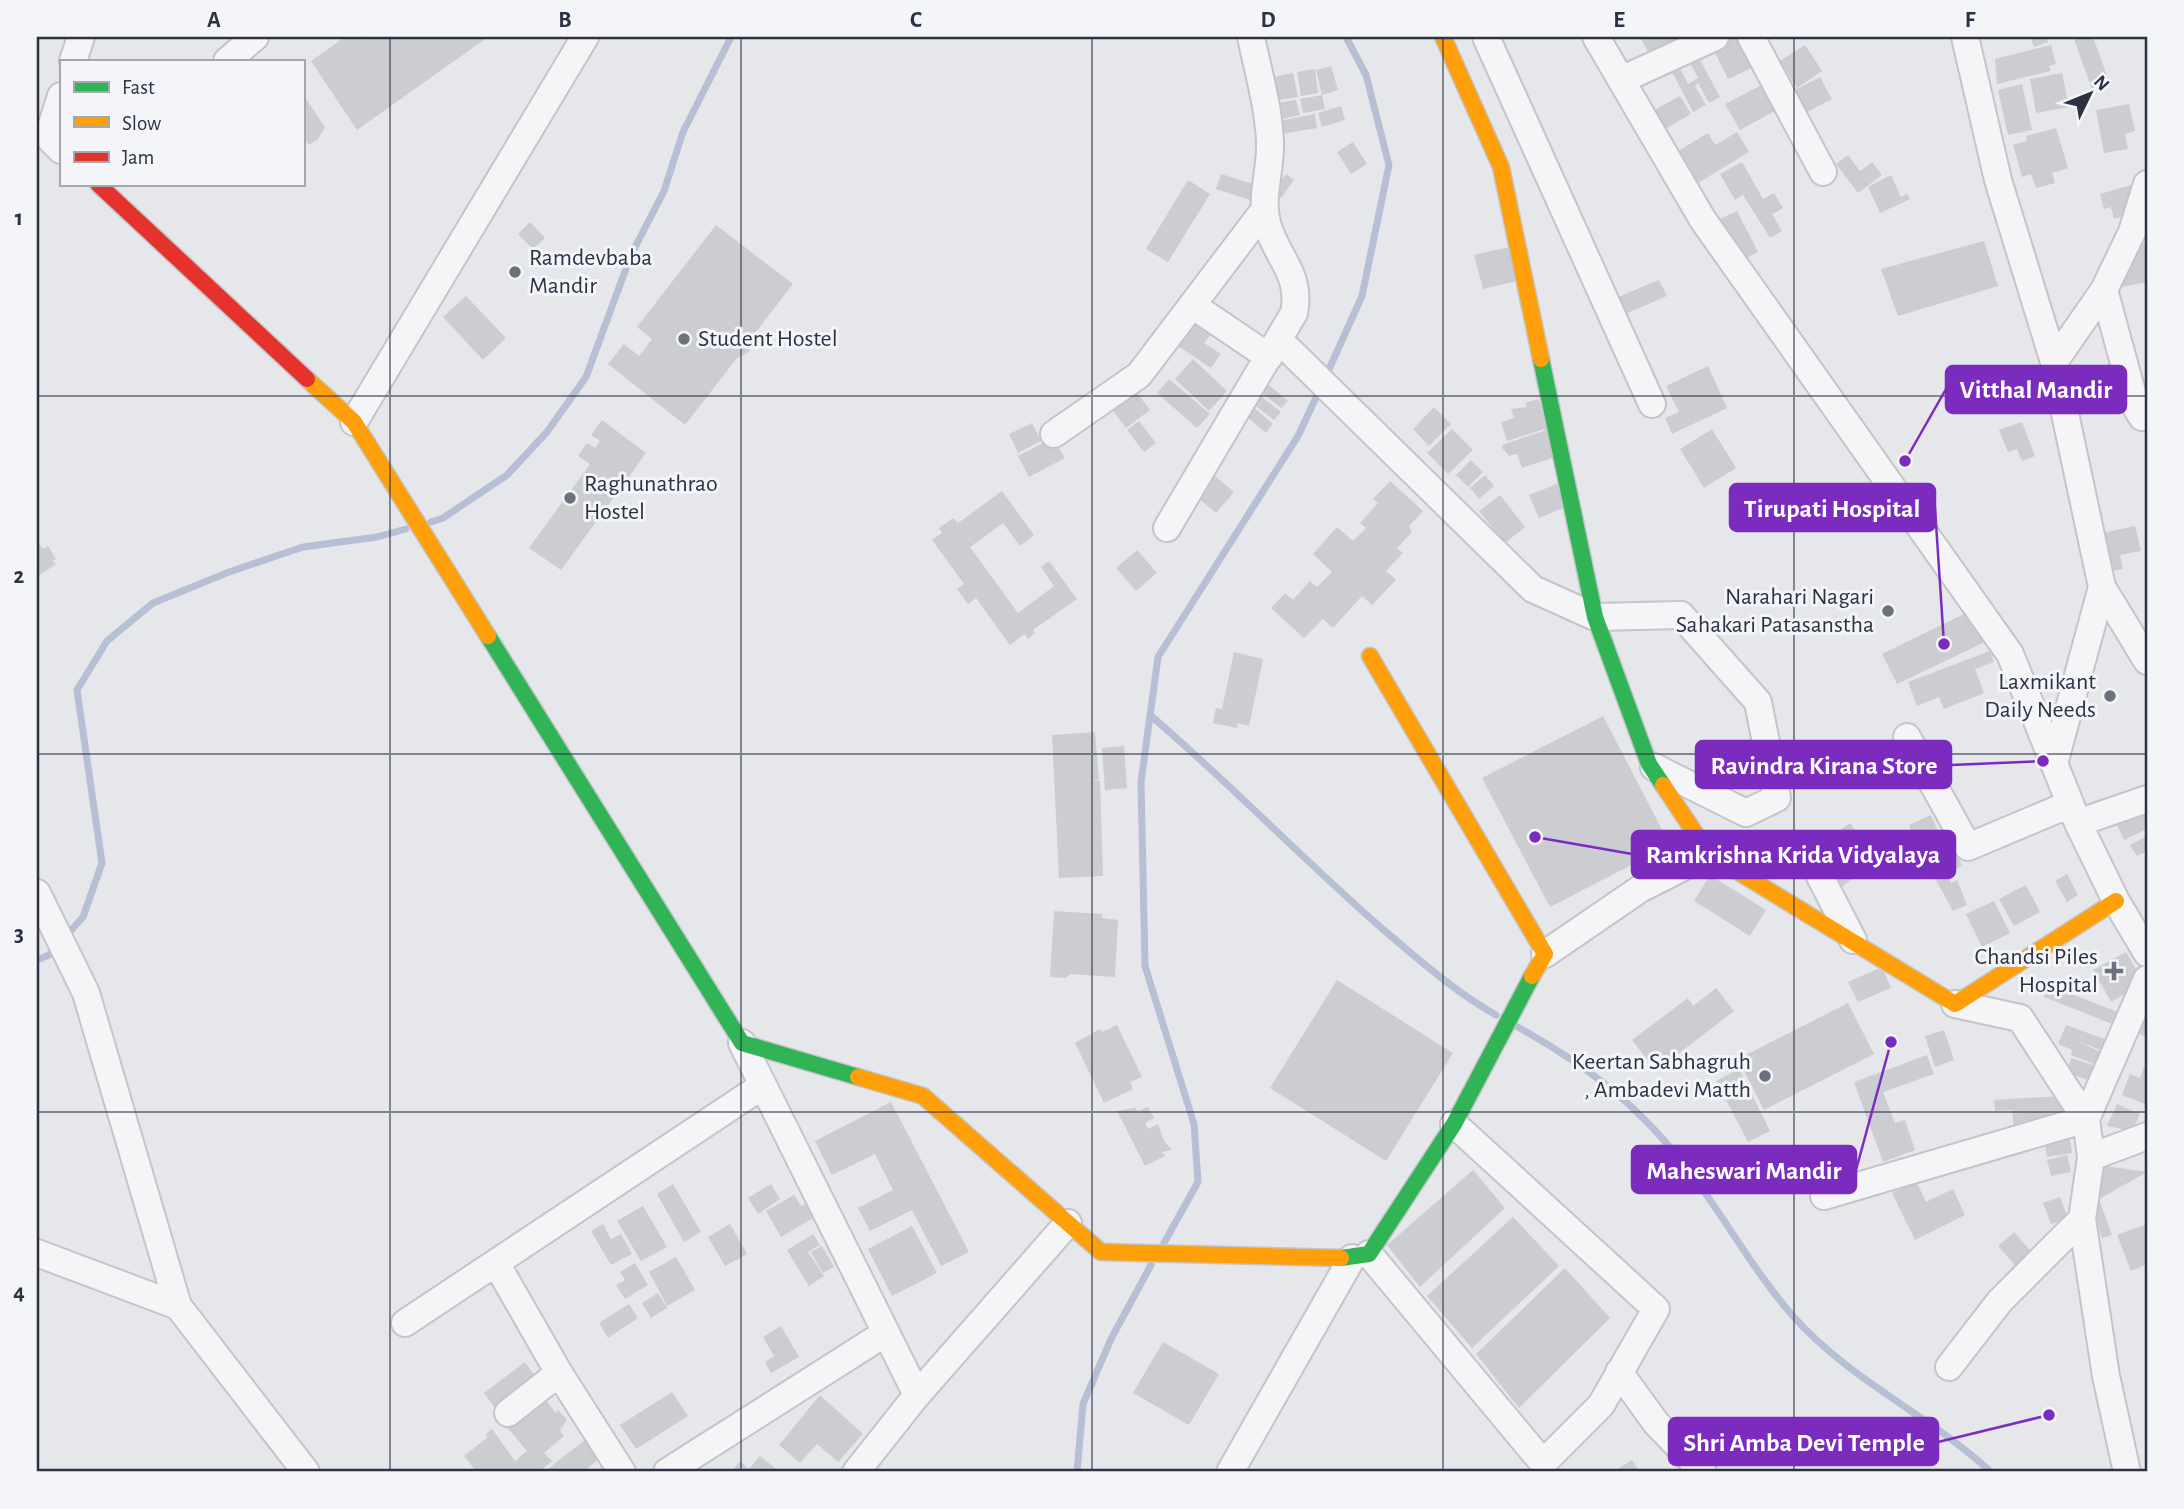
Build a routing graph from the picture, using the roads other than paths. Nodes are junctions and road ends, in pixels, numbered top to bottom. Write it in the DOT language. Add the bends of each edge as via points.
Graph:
graph roads {
  1 [pos="81,37"];
  2 [pos="255,37"];
  3 [pos="585,37"];
  4 [pos="1251,37"];
  5 [pos="1443,37"];
  6 [pos="1486,37"];
  7 [pos="1596,37"];
  8 [pos="1715,37"];
  9 [pos="1751,37"];
  10 [pos="1965,37"];
  11 [pos="73,60"];
  12 [pos="228,60"];
  13 [pos="1621,80"];
  14 [pos="60,99"];
  15 [pos="60,149"];
  16 [pos="1824,172"];
  17 [pos="2147,184"];
  18 [pos="100,186"];
  19 [pos="1265,209"];
  20 [pos="2104,290"];
  21 [pos="1192,305"];
  22 [pos="1281,351"];
  23 [pos="2054,362"];
  24 [pos="1652,404"];
  25 [pos="2147,417"];
  26 [pos="354,422"];
  27 [pos="1055,433"];
  28 [pos="1167,528"];
  29 [pos="2102,587"];
  30 [pos="1595,617"];
  31 [pos="1370,656"];
  32 [pos="2147,661"];
  33 [pos="1907,737"];
  34 [pos="1649,764"];
  35 [pos="2054,764"];
  36 [pos="2147,799"];
  37 [pos="2074,814"];
  38 [pos="1709,854"];
  39 [pos="1811,859"];
  40 [pos="37,895"];
  41 [pos="2116,901"];
  42 [pos="1853,940"];
  43 [pos="2147,953"];
  44 [pos="1545,954"];
  45 [pos="2147,979"];
  46 [pos="1955,1004"];
  47 [pos="742,1042"];
  48 [pos="762,1086"];
  49 [pos="2086,1119"];
  50 [pos="1454,1124"];
  51 [pos="2147,1136"];
  52 [pos="2091,1157"];
  53 [pos="1824,1196"];
  54 [pos="2082,1219"];
  55 [pos="1068,1223"];
  56 [pos="37,1253"];
  57 [pos="1360,1256"];
  58 [pos="496,1263"];
  59 [pos="178,1306"];
  60 [pos="405,1323"];
  61 [pos="884,1334"];
  62 [pos="1949,1367"];
  63 [pos="1619,1372"];
  64 [pos="559,1373"];
  65 [pos="917,1395"];
  66 [pos="508,1413"];
  67 [pos="306,1472"];
  68 [pos="622,1472"];
  69 [pos="667,1472"];
  70 [pos="856,1472"];
  71 [pos="1230,1472"];
  72 [pos="1703,1472"];
  73 [pos="2127,1472"];
  1 -- 11 [label="street"];
  2 -- 12 [label="street"];
  3 -- 26 [label="street"];
  4 -- 19 [label="street" via="1270,141"];
  5 -- 30 [label="street" via="1500,167"];
  6 -- 24 [label="street"];
  7 -- 13 [label="street"];
  8 -- 13 [label="street"];
  9 -- 16 [label="street"];
  10 -- 23 [label="street" via="1998,180"];
  13 -- 35 [label="street" via="1703,220 2010,654"];
  14 -- 15 [label="street" via="48,137"];
  17 -- 20 [label="street" via="2132,232"];
  18 -- 26 [label="street"];
  19 -- 21 [label="street"];
  19 -- 22 [label="street" via="1267,225 1298,295"];
  20 -- 23 [label="street"];
  20 -- 25 [label="street" via="2136,407"];
  21 -- 22 [label="street"];
  21 -- 27 [label="street" via="1139,375"];
  22 -- 28 [label="street"];
  22 -- 30 [label="street" via="1337,395 1533,589"];
  23 -- 29 [label="street"];
  26 -- 47 [label="street"];
  29 -- 32 [label="street"];
  29 -- 35 [label="street"];
  30 -- 34 [label="street"];
  30 -- 34 [label="street" via="1681,615 1758,702 1777,798 1746,813"];
  31 -- 44 [label="street"];
  33 -- 37 [label="street" via="1968,848"];
  34 -- 38 [label="street"];
  35 -- 37 [label="street"];
  36 -- 37 [label="street"];
  37 -- 41 [label="street"];
  38 -- 42 [label="street"];
  38 -- 44 [label="street" via="1640,889"];
  39 -- 42 [label="street"];
  40 -- 59 [label="street" via="86,993"];
  41 -- 43 [label="street"];
  41 -- 46 [label="street"];
  42 -- 46 [label="street"];
  44 -- 50 [label="street"];
  45 -- 49 [label="street"];
  46 -- 49 [label="street" via="2020,1018"];
  47 -- 48 [label="street"];
  47 -- 55 [label="street" via="923,1096"];
  48 -- 58 [label="street"];
  48 -- 61 [label="street"];
  49 -- 52 [label="street"];
  49 -- 53 [label="street"];
  50 -- 57 [label="street"];
  50 -- 63 [label="street" via="1656,1309"];
  51 -- 52 [label="street"];
  52 -- 54 [label="street"];
  54 -- 62 [label="street" via="2000,1301"];
  54 -- 73 [label="street" via="2106,1376"];
  55 -- 57 [label="street" via="1101,1252"];
  55 -- 65 [label="street"];
  56 -- 59 [label="street"];
  57 -- 63 [label="street" via="1544,1463 1601,1405"];
  57 -- 71 [label="street"];
  58 -- 60 [label="street"];
  58 -- 64 [label="street"];
  59 -- 67 [label="street"];
  61 -- 65 [label="street"];
  61 -- 69 [label="street"];
  63 -- 72 [label="street" via="1656,1423"];
  64 -- 66 [label="street"];
  64 -- 68 [label="street"];
  65 -- 70 [label="street"];
}
